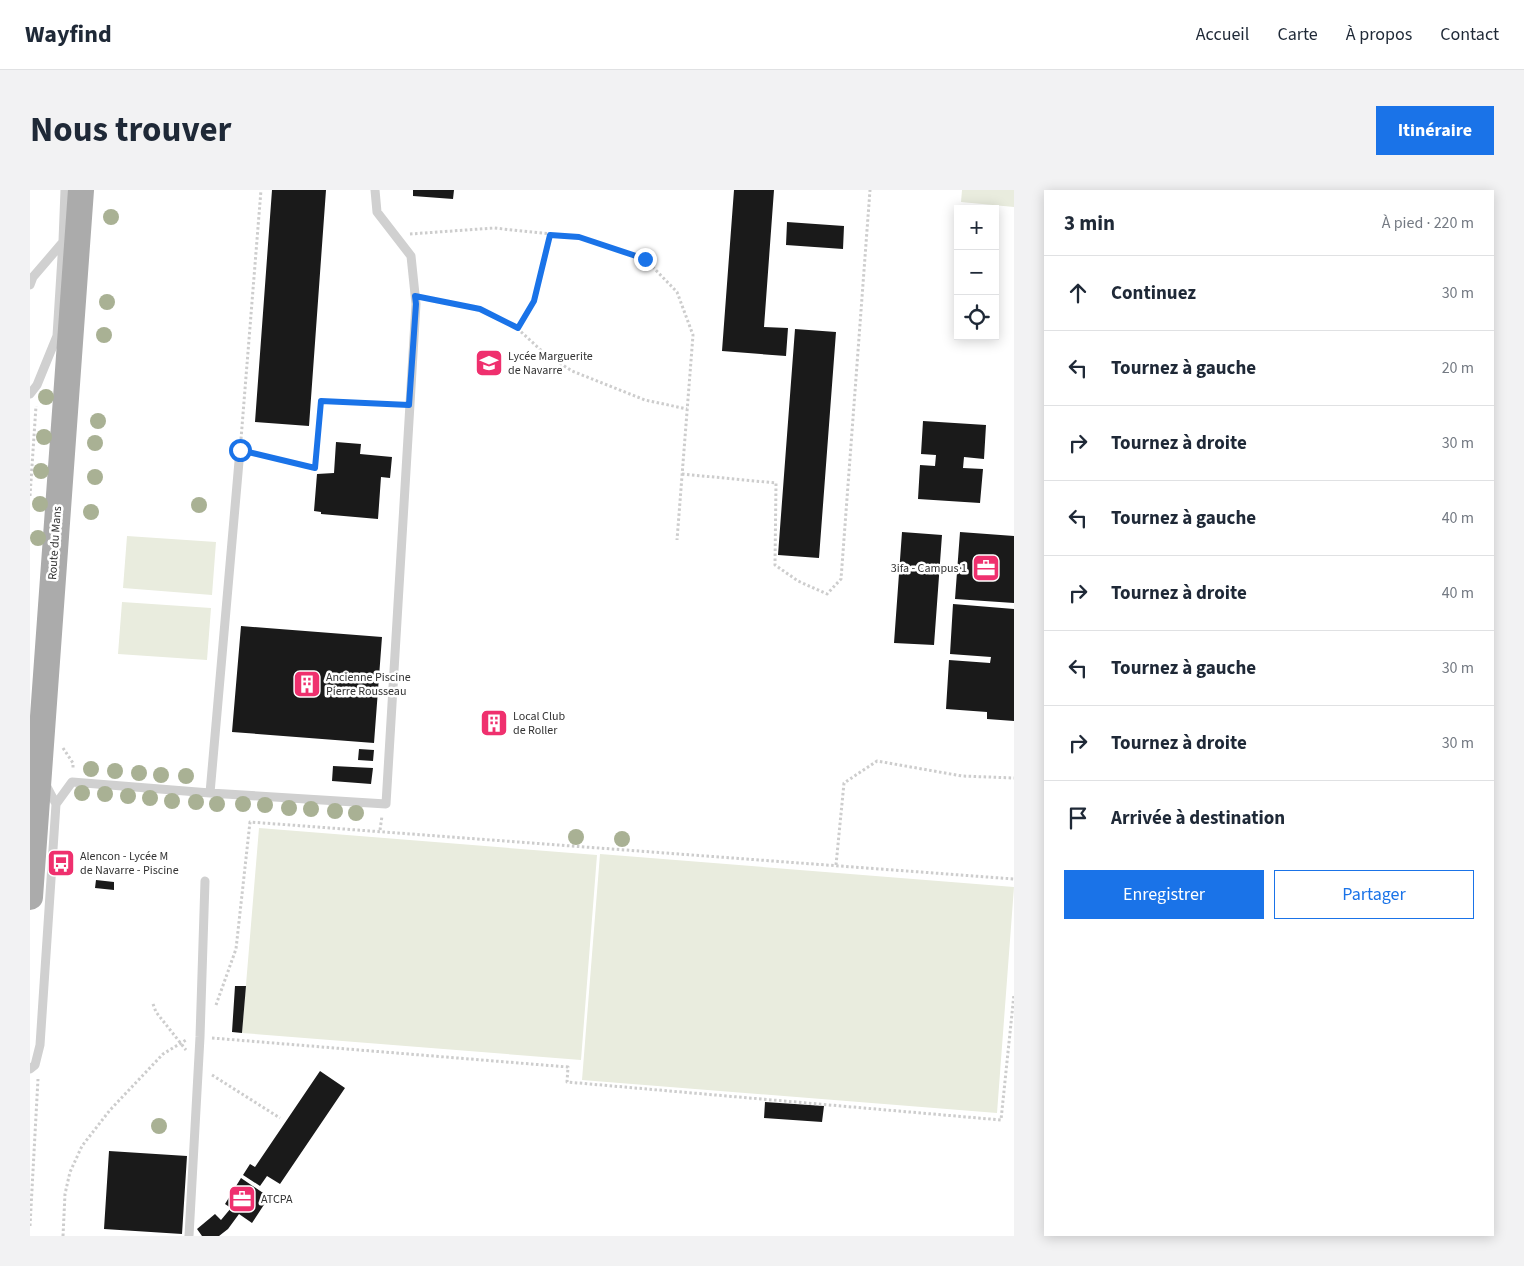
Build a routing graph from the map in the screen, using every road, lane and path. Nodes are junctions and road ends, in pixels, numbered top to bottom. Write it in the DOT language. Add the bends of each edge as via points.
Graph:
graph roads {
  1 [pos="65,190"];
  2 [pos="81,190"];
  3 [pos="261,190"];
  4 [pos="375,190"];
  5 [pos="870,190"];
  6 [pos="394,234"];
  7 [pos="550,235"];
  8 [pos="63,241"];
  9 [pos="30,285"];
  10 [pos="415,296"];
  11 [pos="518,328"];
  12 [pos="37,385"];
  13 [pos="30,394"];
  14 [pos="409,405"];
  15 [pos="687,410"];
  16 [pos="240,450"];
  17 [pos="682,474"];
  18 [pos="30,496"];
  19 [pos="677,540"];
  20 [pos="40,772"];
  21 [pos="1014,778"];
  22 [pos="210,793"];
  23 [pos="56,804"];
  24 [pos="836,865"];
  25 [pos="1014,879"];
  26 [pos="205,881"];
  27 [pos="30,896"];
  28 [pos="1014,994"];
  29 [pos="153,1004"];
  30 [pos="216,1006"];
  31 [pos="200,1037"];
  32 [pos="40,1045"];
  33 [pos="199,1067"];
  34 [pos="30,1069"];
  35 [pos="280,1118"];
  36 [pos="30,1226"];
  37 [pos="63,1236"];
  38 [pos="189,1236"];
  1 -- 8 [label="lane"];
  2 -- 20 [label="main road, Route du Mans"];
  3 -- 16 [label="path"];
  4 -- 6 [label="lane" via="377,212"];
  5 -- 17 [label="path" via="841,579 827,594 798,581 775,565 776,483"];
  6 -- 7 [label="path" via="494,228"];
  6 -- 10 [label="lane" via="410,256"];
  7 -- 11 [label="path" via="534,301"];
  7 -- 15 [label="path" via="579,237 645,259 677,292 693,335"];
  8 -- 9 [label="lane"];
  8 -- 12 [label="lane" via="56,336"];
  10 -- 11 [label="path" via="480,309"];
  10 -- 14 [label="lane"];
  11 -- 15 [label="path" via="544,353 572,371 645,400"];
  12 -- 13 [label="lane"];
  12 -- 18 [label="path"];
  14 -- 16 [label="path" via="321,401 315,468"];
  14 -- 22 [label="lane" via="386,804"];
  15 -- 17 [label="path"];
  16 -- 22 [label="lane"];
  17 -- 19 [label="path"];
  20 -- 23 [label="lane"];
  20 -- 27 [label="main road, Route du Mans"];
  21 -- 24 [label="path" via="962,776 877,761 844,783"];
  22 -- 23 [label="lane" via="72,782"];
  23 -- 32 [label="lane"];
  24 -- 25 [label="path"];
  24 -- 30 [label="path" via="250,822 236,949"];
  26 -- 31 [label="lane"];
  28 -- 31 [label="path" via="1001,1120 567,1082 568,1067"];
  29 -- 37 [label="path" via="180,1043 163,1054 110,1110 82,1146 70,1172 65,1194"];
  31 -- 33 [label="lane"];
  32 -- 34 [label="lane" via="35,1064"];
  32 -- 36 [label="path"];
  33 -- 35 [label="path"];
  33 -- 38 [label="lane"];
}
